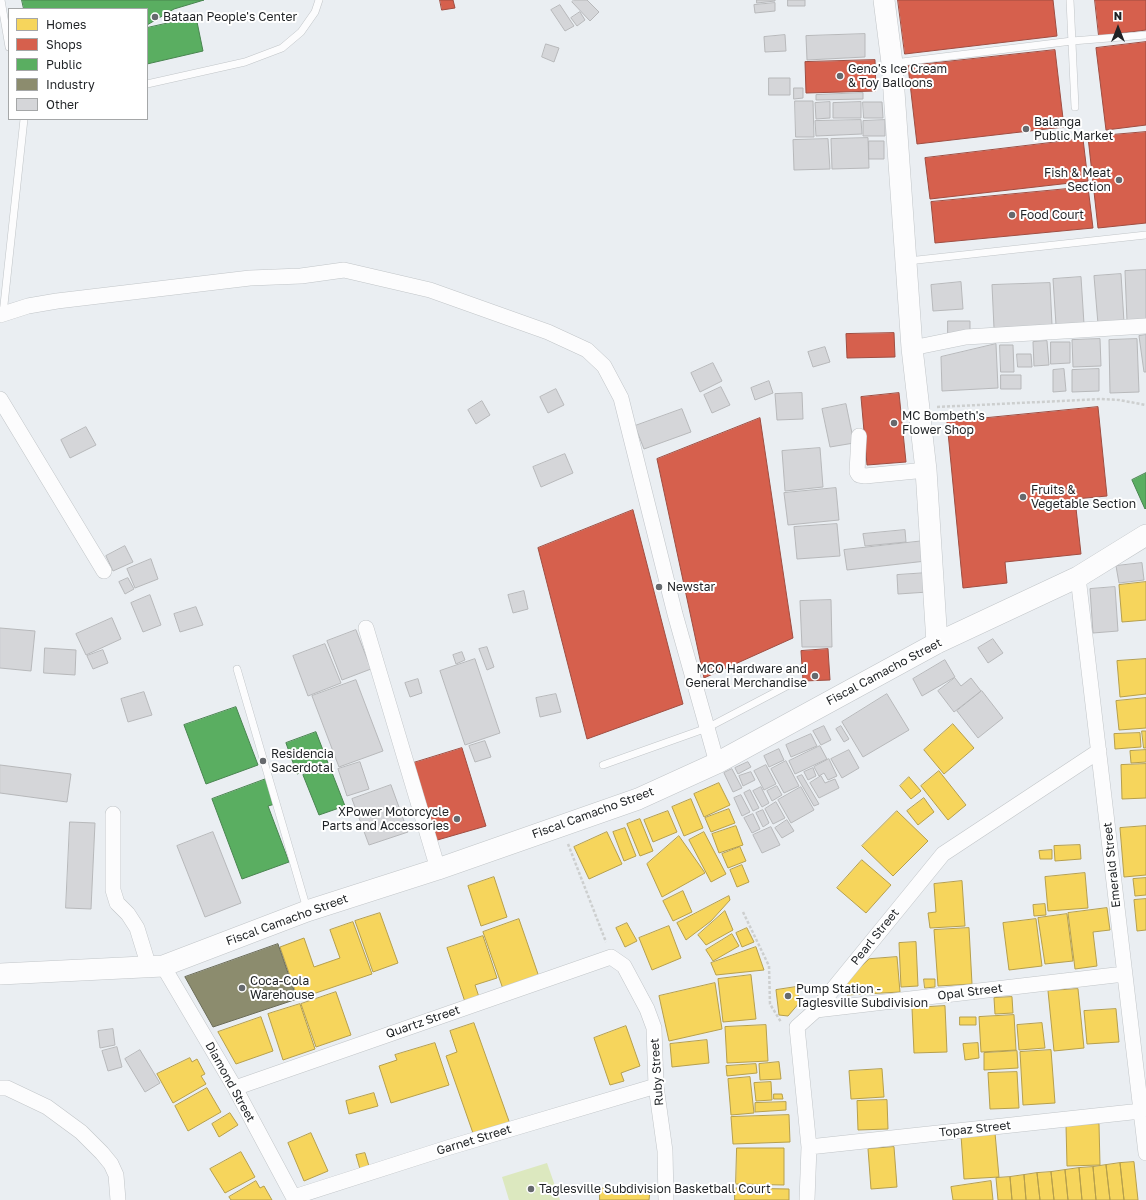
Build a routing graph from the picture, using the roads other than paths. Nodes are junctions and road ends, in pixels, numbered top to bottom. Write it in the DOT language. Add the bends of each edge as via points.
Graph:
graph roads {
  1 [pos="1,0"];
  2 [pos="319,0"];
  3 [pos="884,0"];
  4 [pos="1070,0"];
  5 [pos="1146,35"];
  6 [pos="8,41"];
  7 [pos="1072,41"];
  8 [pos="892,63"];
  9 [pos="148,84"];
  10 [pos="1074,107"];
  11 [pos="24,120"];
  12 [pos="1146,235"];
  13 [pos="906,262"];
  14 [pos="1,317"];
  15 [pos="1146,326"];
  16 [pos="912,348"];
  17 [pos="0,399"];
  18 [pos="859,436"];
  19 [pos="926,470"];
  20 [pos="1146,535"];
  21 [pos="104,571"];
  22 [pos="1078,577"];
  23 [pos="366,628"];
  24 [pos="937,643"];
  25 [pos="237,669"];
  26 [pos="787,686"];
  27 [pos="707,728"];
  28 [pos="1099,751"];
  29 [pos="717,763"];
  30 [pos="604,765"];
  31 [pos="113,814"];
  32 [pos="438,869"];
  33 [pos="307,911"];
  34 [pos="611,956"];
  35 [pos="156,966"];
  36 [pos="0,974"];
  37 [pos="1124,974"];
  38 [pos="816,1010"];
  39 [pos="656,1086"];
  40 [pos="0,1088"];
  41 [pos="234,1088"];
  42 [pos="1141,1111"];
  43 [pos="809,1146"];
  44 [pos="1146,1153"];
  45 [pos="294,1199"];
  46 [pos="118,1200"];
  47 [pos="666,1200"];
  48 [pos="807,1200"];
  1 -- 6 [label="lane"];
  2 -- 9 [label="lane" via="315,12 301,32 282,48 245,62"];
  3 -- 8 [label="street"];
  4 -- 7 [label="lane"];
  5 -- 7 [label="lane"];
  7 -- 8 [label="lane"];
  7 -- 10 [label="lane"];
  8 -- 13 [label="street"];
  11 -- 14 [label="lane"];
  12 -- 13 [label="lane"];
  13 -- 16 [label="street"];
  14 -- 27 [label="street" via="28,306 57,301 250,278 301,276 344,270 430,290 548,332 587,350 604,366 621,398 675,614"];
  15 -- 16 [label="street" via="966,337"];
  16 -- 19 [label="street"];
  17 -- 21 [label="street"];
  18 -- 19 [label="street" via="859,475"];
  19 -- 24 [label="street"];
  20 -- 22 [label="street, Fiscal Camacho Street"];
  22 -- 24 [label="street, Fiscal Camacho Street"];
  22 -- 28 [label="street, Emerald Street"];
  23 -- 32 [label="street"];
  24 -- 29 [label="street, Fiscal Camacho Street"];
  25 -- 33 [label="lane"];
  26 -- 27 [label="lane"];
  27 -- 29 [label="street"];
  27 -- 30 [label="lane"];
  28 -- 37 [label="street, Emerald Street"];
  28 -- 38 [label="street, Pearl Street" via="943,854"];
  29 -- 32 [label="street, Fiscal Camacho Street" via="638,799"];
  31 -- 35 [label="street, Diamond Street" via="113,890 117,903 137,928"];
  32 -- 33 [label="street, Fiscal Camacho Street"];
  33 -- 35 [label="street, Fiscal Camacho Street"];
  34 -- 39 [label="street, Ruby Street" via="624,966 654,1028"];
  34 -- 41 [label="street, Quartz Street"];
  35 -- 36 [label="street, Fiscal Camacho Street"];
  35 -- 41 [label="street, Diamond Street"];
  37 -- 38 [label="street, Opal Street"];
  37 -- 42 [label="street, Emerald Street"];
  38 -- 43 [label="street, Pearl Street" via="796,1027"];
  39 -- 45 [label="street, Garnet Street" via="440,1150"];
  39 -- 47 [label="street, Ruby Street" via="665,1151"];
  40 -- 46 [label="street" via="6,1088 47,1107 81,1132 111,1164 116,1175"];
  41 -- 45 [label="street, Diamond Street"];
  42 -- 43 [label="street, Topaz Street"];
  42 -- 44 [label="street, Emerald Street"];
  43 -- 48 [label="street"];
}
